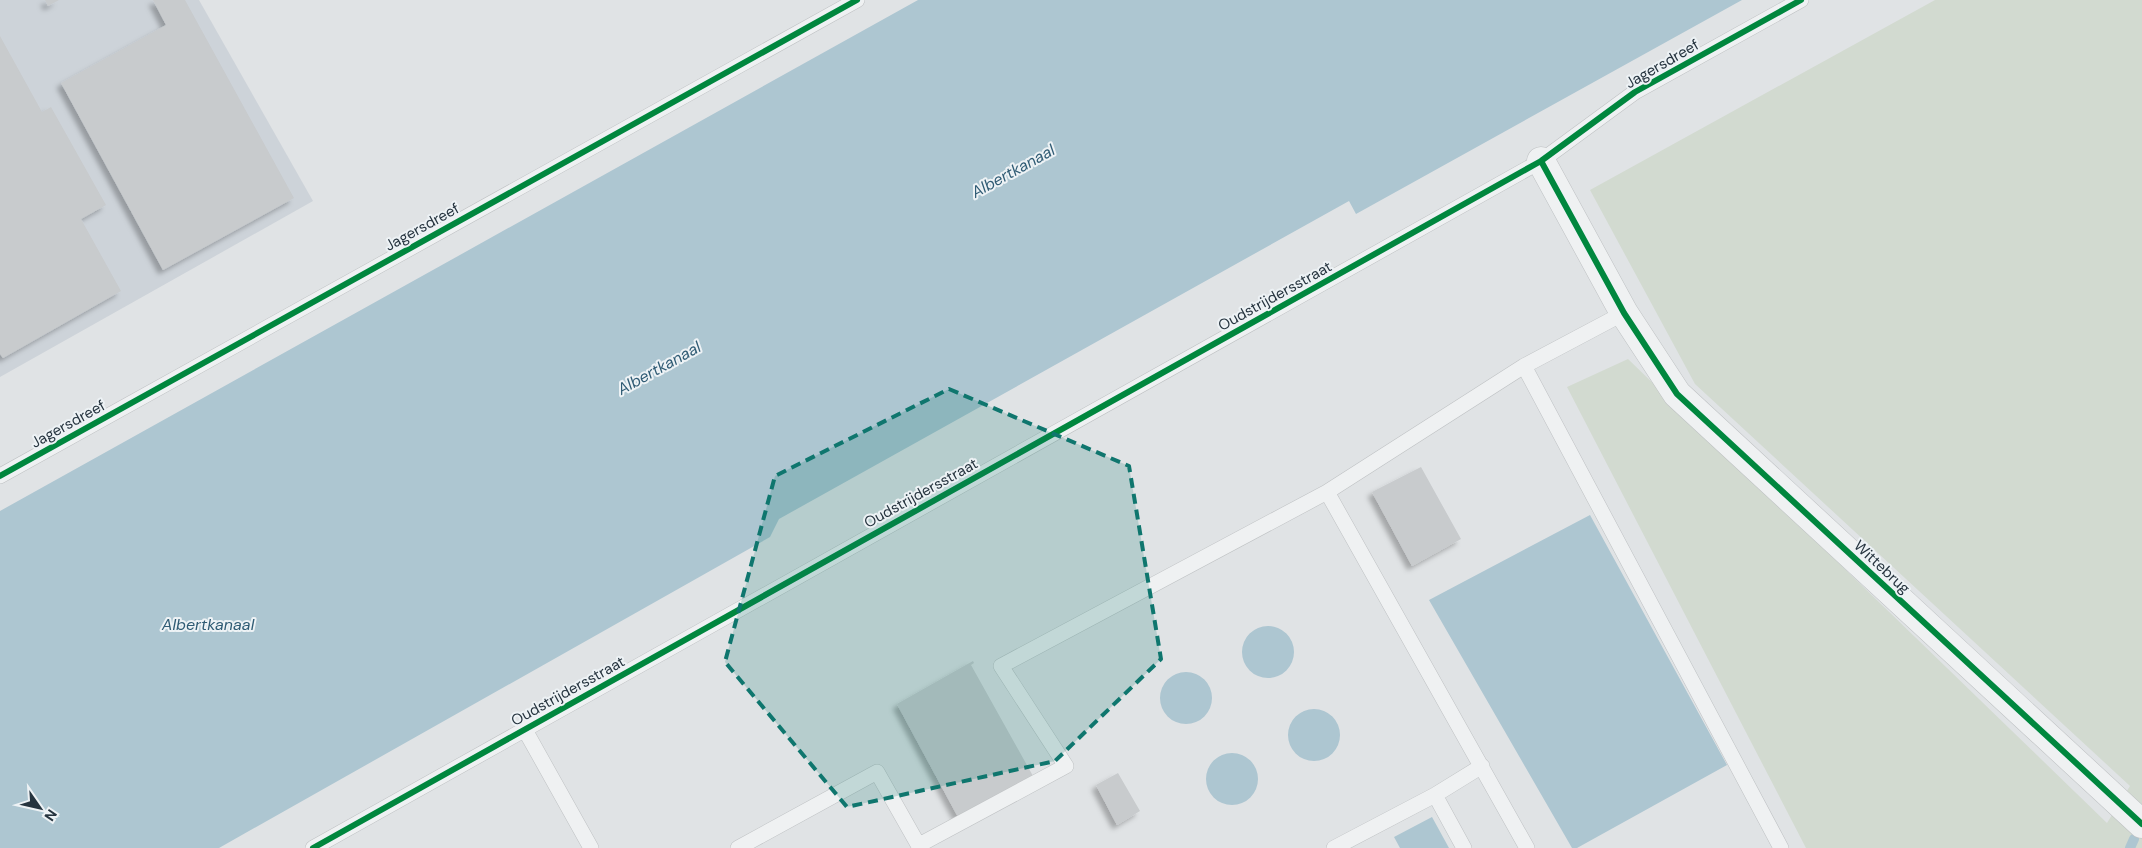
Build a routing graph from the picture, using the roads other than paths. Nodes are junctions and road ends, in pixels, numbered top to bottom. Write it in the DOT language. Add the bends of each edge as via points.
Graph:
graph roads {
  1 [pos="857,0"];
  2 [pos="1801,0"];
  3 [pos="1541,161"];
  4 [pos="1624,313"];
  5 [pos="1524,366"];
  6 [pos="0,476"];
  7 [pos="1327,492"];
  8 [pos="525,730"];
  9 [pos="1482,766"];
  10 [pos="1435,795"];
  11 [pos="2142,824"];
  12 [pos="919,846"];
  13 [pos="313,848"];
  14 [pos="591,848"];
  15 [pos="738,848"];
  16 [pos="1334,848"];
  17 [pos="1464,848"];
  18 [pos="1527,848"];
  19 [pos="1782,848"];
  1 -- 6 [label="lane, Jagersdreef"];
  2 -- 3 [label="lane, Jagersdreef" via="1635,92"];
  3 -- 4 [label="street, Wittebrug"];
  3 -- 8 [label="lane, Oudstrijdersstraat"];
  4 -- 5 [label="lane"];
  4 -- 11 [label="street, Wittebrug" via="1677,394"];
  5 -- 7 [label="lane"];
  5 -- 19 [label="lane"];
  7 -- 9 [label="lane"];
  7 -- 12 [label="lane" via="1002,666 1066,766"];
  8 -- 13 [label="lane, Oudstrijdersstraat"];
  8 -- 14 [label="lane"];
  9 -- 10 [label="lane"];
  9 -- 18 [label="lane"];
  10 -- 16 [label="lane"];
  10 -- 17 [label="lane"];
  12 -- 15 [label="lane" via="877,772"];
}
